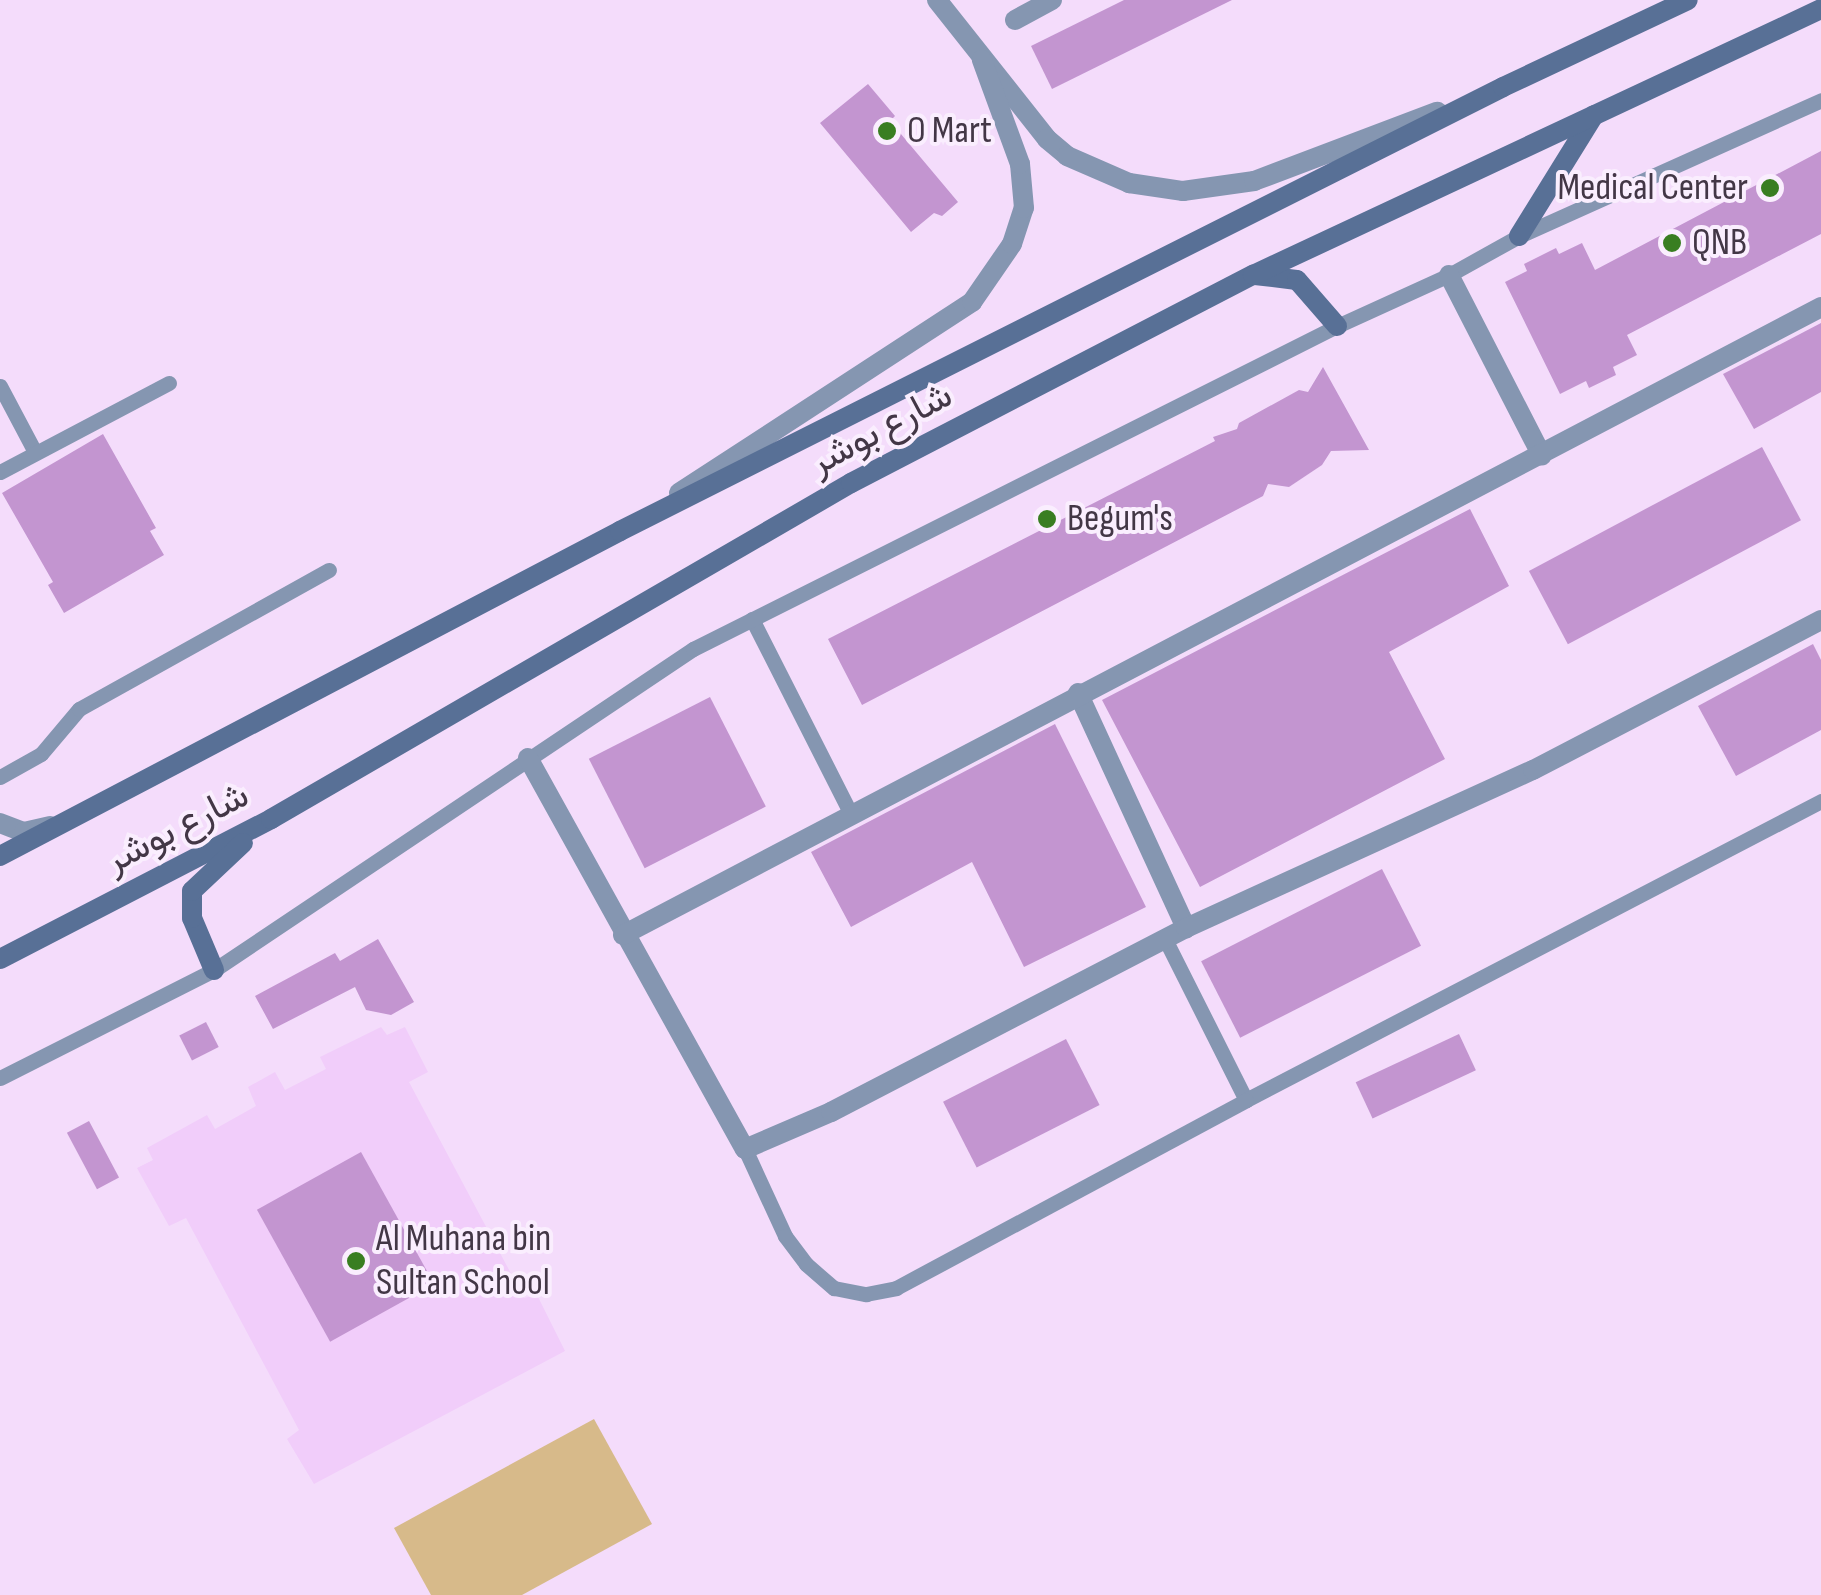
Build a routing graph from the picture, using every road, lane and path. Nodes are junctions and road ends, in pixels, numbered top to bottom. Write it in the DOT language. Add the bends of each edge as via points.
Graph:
graph roads {
  1 [pos="938,0"];
  2 [pos="1052,0"];
  3 [pos="1688,0"];
  4 [pos="1821,9"];
  5 [pos="1015,20"];
  6 [pos="982,60"];
  7 [pos="1503,88"];
  8 [pos="1821,100"];
  9 [pos="1598,110"];
  10 [pos="1518,236"];
  11 [pos="1254,275"];
  12 [pos="1449,275"];
  13 [pos="1821,307"];
  14 [pos="1337,326"];
  15 [pos="169,384"];
  16 [pos="0,386"];
  17 [pos="34,452"];
  18 [pos="1542,456"];
  19 [pos="0,472"];
  20 [pos="620,532"];
  21 [pos="329,570"];
  22 [pos="752,620"];
  23 [pos="1821,620"];
  24 [pos="1078,693"];
  25 [pos="528,758"];
  26 [pos="0,777"];
  27 [pos="1821,801"];
  28 [pos="852,814"];
  29 [pos="271,819"];
  30 [pos="0,823"];
  31 [pos="62,824"];
  32 [pos="0,856"];
  33 [pos="1186,928"];
  34 [pos="624,935"];
  35 [pos="1166,941"];
  36 [pos="0,959"];
  37 [pos="214,970"];
  38 [pos="0,1078"];
  39 [pos="1246,1100"];
  40 [pos="745,1150"];
  1 -- 6 [label="street"];
  2 -- 5 [label="street"];
  3 -- 7 [label="main road, شارع بوشر"];
  4 -- 9 [label="main road, شارع بوشر"];
  6 -- 7 [label="street" via="1068,156 1129,183 1183,191 1254,181"];
  6 -- 20 [label="street" via="1020,164 1024,208 1012,244 972,302"];
  7 -- 20 [label="main road, شارع بوشر"];
  8 -- 10 [label="lane"];
  9 -- 10 [label="main road"];
  9 -- 11 [label="main road, شارع بوشر"];
  10 -- 12 [label="lane"];
  11 -- 14 [label="main road" via="1297,280"];
  11 -- 29 [label="main road, شارع بوشر" via="851,483"];
  12 -- 14 [label="lane"];
  12 -- 18 [label="street"];
  13 -- 18 [label="street"];
  14 -- 22 [label="lane"];
  15 -- 17 [label="lane"];
  16 -- 17 [label="lane"];
  17 -- 19 [label="lane"];
  18 -- 24 [label="street"];
  20 -- 31 [label="main road, شارع بوشر"];
  21 -- 26 [label="lane" via="79,709 41,754"];
  22 -- 25 [label="lane" via="693,649"];
  22 -- 28 [label="lane"];
  23 -- 33 [label="street" via="1533,770"];
  24 -- 28 [label="street"];
  24 -- 33 [label="street"];
  25 -- 34 [label="street"];
  25 -- 37 [label="lane"];
  27 -- 39 [label="lane"];
  28 -- 34 [label="street"];
  29 -- 36 [label="main road, شارع بوشر"];
  29 -- 37 [label="main road" via="192,890 192,918"];
  30 -- 31 [label="street" via="24,832"];
  31 -- 32 [label="main road, شارع بوشر"];
  33 -- 35 [label="street"];
  34 -- 40 [label="street"];
  35 -- 39 [label="lane"];
  35 -- 40 [label="street"];
  37 -- 38 [label="lane"];
  39 -- 40 [label="lane" via="896,1288 866,1294 834,1288 806,1264 785,1236"];
}
